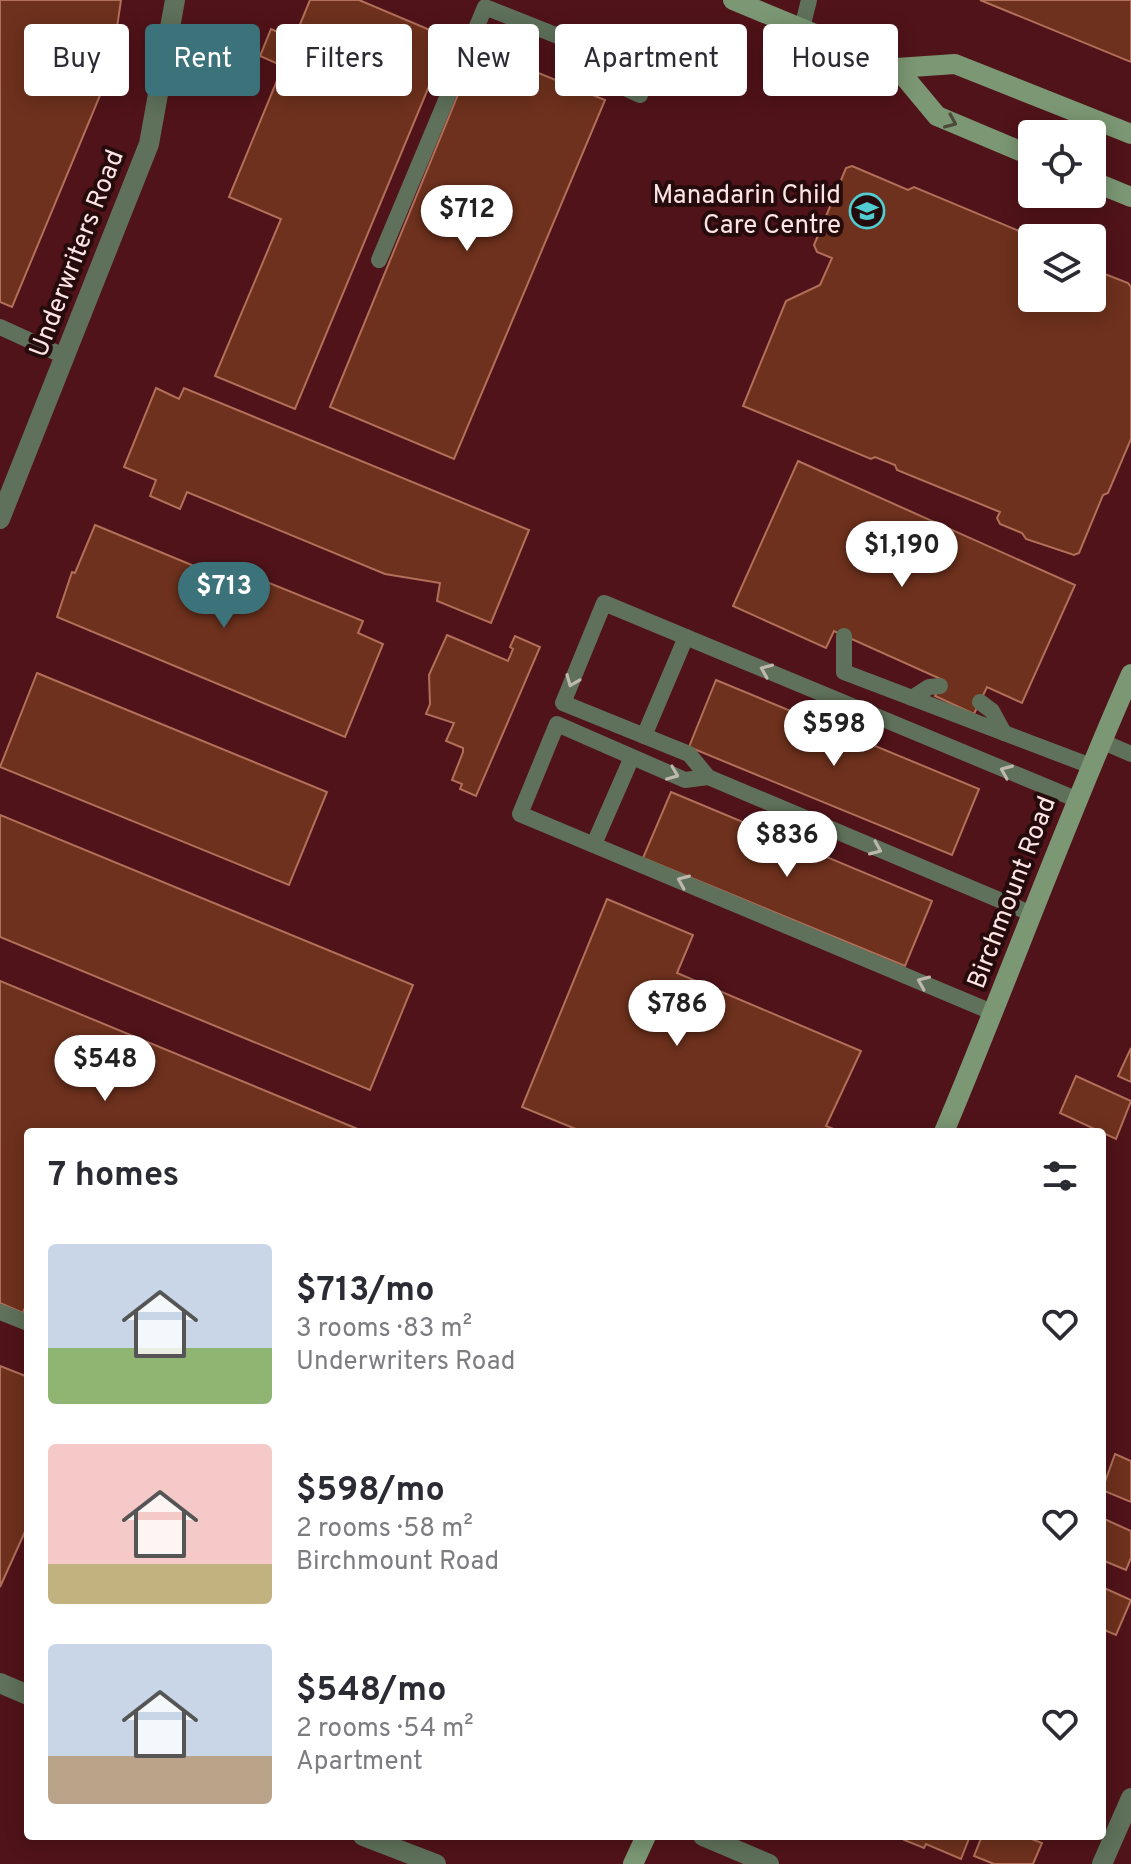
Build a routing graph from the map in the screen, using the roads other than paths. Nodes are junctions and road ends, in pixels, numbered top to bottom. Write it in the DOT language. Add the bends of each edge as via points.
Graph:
graph roads {
  1 [pos="175,0"];
  2 [pos="733,0"];
  3 [pos="809,0"];
  4 [pos="792,24"];
  5 [pos="803,24"];
  6 [pos="555,35"];
  7 [pos="898,68"];
  8 [pos="898,69"];
  9 [pos="1131,134"];
  10 [pos="1018,150"];
  11 [pos="1106,187"];
  12 [pos="1131,197"];
  13 [pos="379,260"];
  14 [pos="0,327"];
  15 [pos="66,357"];
  16 [pos="2,507"];
  17 [pos="844,636"];
  18 [pos="686,637"];
  19 [pos="1131,674"];
  20 [pos="940,686"];
  21 [pos="912,698"];
  22 [pos="980,702"];
  23 [pos="1004,733"];
  24 [pos="644,736"];
  25 [pos="1101,741"];
  26 [pos="1131,754"];
  27 [pos="632,757"];
  28 [pos="1091,766"];
  29 [pos="708,777"];
  30 [pos="1078,800"];
  31 [pos="594,844"];
  32 [pos="1030,913"];
  33 [pos="994,1013"];
  34 [pos="946,1128"];
  35 [pos="0,1312"];
  36 [pos="24,1321"];
  37 [pos="0,1683"];
  38 [pos="24,1693"];
  39 [pos="1131,1798"];
  40 [pos="373,1840"];
  41 [pos="644,1840"];
  42 [pos="712,1840"];
  43 [pos="436,1864"];
  44 [pos="633,1864"];
  45 [pos="769,1864"];
  46 [pos="1102,1864"];
  1 -- 15 [label="street, Underwriters Road" via="149,144"];
  2 -- 4 [label="main road"];
  3 -- 5 [label="lane"];
  6 -- 13 [label="lane" via="485,7"];
  7 -- 9 [label="main road" via="955,64"];
  8 -- 10 [label="main road, one-way" via="937,116"];
  11 -- 12 [label="main road"];
  14 -- 15 [label="lane"];
  15 -- 16 [label="street, Underwriters Road"];
  17 -- 21 [label="lane" via="844,672"];
  18 -- 24 [label="lane"];
  18 -- 24 [label="lane, one-way" via="604,603 563,703"];
  30 -- 18 [label="lane, one-way"];
  19 -- 25 [label="main road, Birchmount Road"];
  20 -- 21 [label="lane"];
  21 -- 23 [label="lane"];
  22 -- 23 [label="lane"];
  23 -- 28 [label="lane"];
  24 -- 29 [label="lane" via="689,754"];
  25 -- 26 [label="lane"];
  25 -- 28 [label="main road, Birchmount Road"];
  27 -- 29 [label="lane, one-way" via="685,780"];
  27 -- 31 [label="lane"];
  27 -- 31 [label="lane" via="557,724 520,814"];
  28 -- 30 [label="main road, Birchmount Road"];
  29 -- 32 [label="lane, one-way"];
  30 -- 32 [label="main road, Birchmount Road"];
  33 -- 31 [label="lane, one-way"];
  32 -- 33 [label="main road, Birchmount Road"];
  33 -- 34 [label="main road, Birchmount Road"];
  35 -- 36 [label="lane"];
  37 -- 38 [label="street"];
  39 -- 46 [label="street"];
  40 -- 43 [label="street"];
  41 -- 44 [label="main road"];
  42 -- 45 [label="street"];
}
